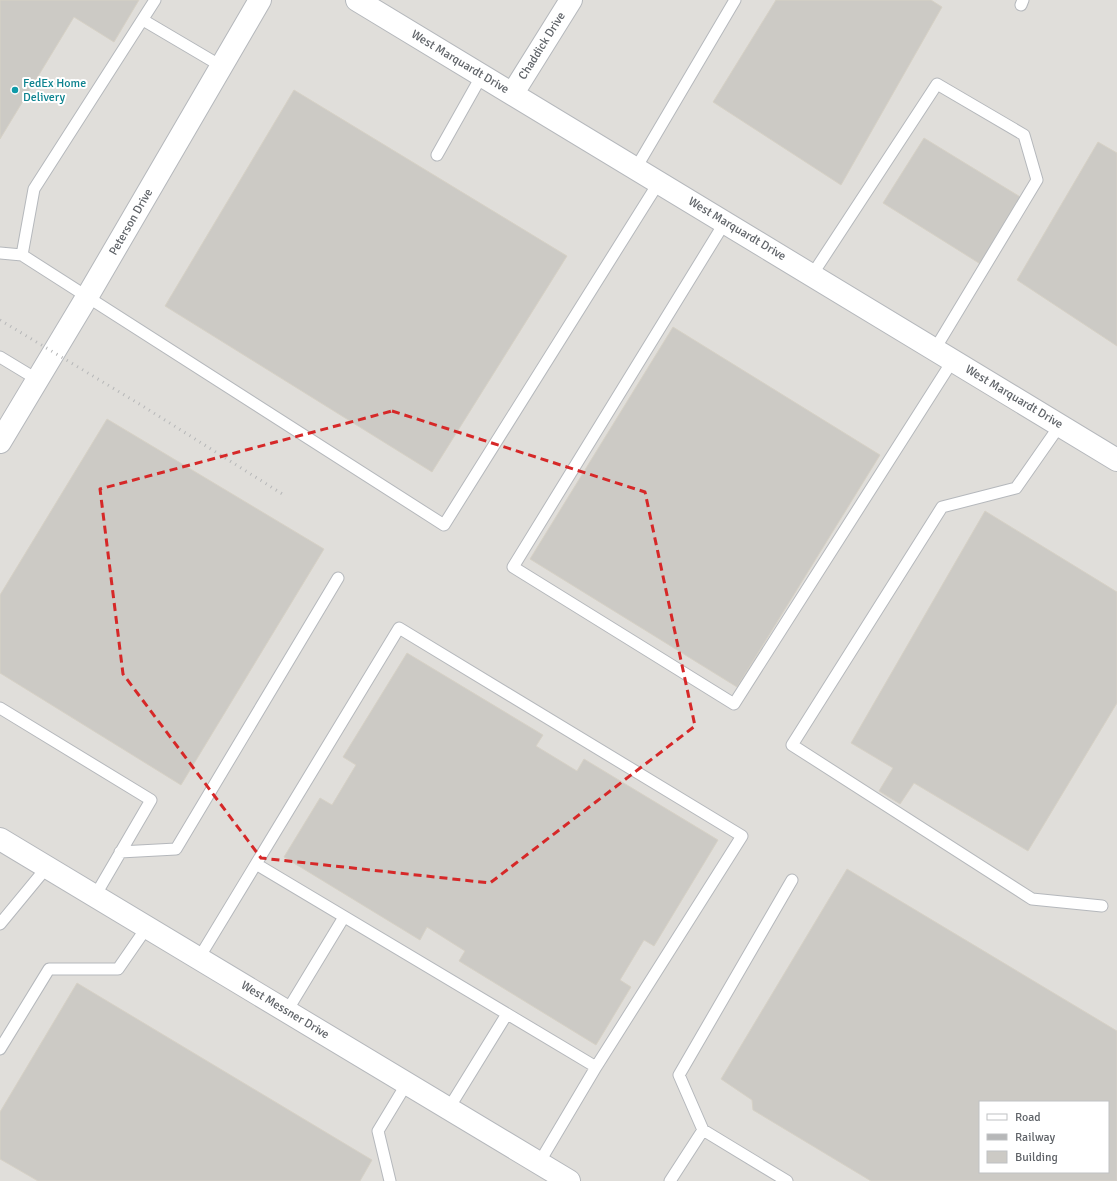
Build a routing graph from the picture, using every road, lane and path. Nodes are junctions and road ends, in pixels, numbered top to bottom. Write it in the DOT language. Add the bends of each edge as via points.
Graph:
graph roads {
  1 [pos="155,0"];
  2 [pos="260,0"];
  3 [pos="357,0"];
  4 [pos="571,0"];
  5 [pos="735,0"];
  6 [pos="143,20"];
  7 [pos="221,66"];
  8 [pos="482,75"];
  9 [pos="513,93"];
  10 [pos="437,155"];
  11 [pos="636,168"];
  12 [pos="659,182"];
  13 [pos="725,222"];
  14 [pos="0,253"];
  15 [pos="22,255"];
  16 [pos="812,275"];
  17 [pos="87,297"];
  18 [pos="944,355"];
  19 [pos="0,357"];
  20 [pos="38,380"];
  21 [pos="1060,425"];
  22 [pos="0,442"];
  23 [pos="1117,460"];
  24 [pos="338,578"];
  25 [pos="0,708"];
  26 [pos="0,839"];
  27 [pos="120,852"];
  28 [pos="256,864"];
  29 [pos="47,867"];
  30 [pos="792,880"];
  31 [pos="95,896"];
  32 [pos="1102,906"];
  33 [pos="344,917"];
  34 [pos="0,924"];
  35 [pos="147,927"];
  36 [pos="199,958"];
  37 [pos="287,1011"];
  38 [pos="507,1014"];
  39 [pos="0,1049"];
  40 [pos="596,1067"];
  41 [pos="407,1083"];
  42 [pos="450,1108"];
  43 [pos="704,1130"];
  44 [pos="539,1163"];
  45 [pos="390,1181"];
  46 [pos="569,1181"];
  47 [pos="670,1181"];
  48 [pos="786,1181"];
  1 -- 6 [label="lane"];
  2 -- 7 [label="street, Peterson Drive"];
  3 -- 8 [label="street, West Marquardt Drive"];
  4 -- 9 [label="street, Chaddick Drive"];
  5 -- 11 [label="lane"];
  6 -- 7 [label="lane"];
  6 -- 15 [label="lane" via="34,189"];
  7 -- 17 [label="street, Peterson Drive"];
  8 -- 9 [label="street, West Marquardt Drive"];
  8 -- 10 [label="lane"];
  9 -- 11 [label="street, West Marquardt Drive"];
  11 -- 12 [label="street, West Marquardt Drive"];
  12 -- 13 [label="street, West Marquardt Drive"];
  12 -- 17 [label="lane" via="444,525"];
  13 -- 16 [label="street, West Marquardt Drive"];
  13 -- 18 [label="lane" via="513,567 734,704"];
  14 -- 15 [label="lane"];
  15 -- 17 [label="lane"];
  16 -- 18 [label="street, West Marquardt Drive"];
  16 -- 18 [label="lane" via="937,84 1024,135 1037,180"];
  17 -- 20 [label="street, Peterson Drive"];
  18 -- 21 [label="street, West Marquardt Drive"];
  19 -- 20 [label="lane"];
  20 -- 22 [label="street, Peterson Drive"];
  21 -- 23 [label="street, West Marquardt Drive"];
  21 -- 32 [label="lane" via="1016,488 942,507 792,745 1032,900"];
  24 -- 27 [label="lane" via="176,849"];
  25 -- 27 [label="lane" via="151,800"];
  26 -- 29 [label="street, West Messner Drive"];
  27 -- 31 [label="lane"];
  28 -- 33 [label="lane"];
  28 -- 36 [label="lane"];
  28 -- 40 [label="lane" via="399,628 742,836"];
  29 -- 31 [label="street, West Messner Drive"];
  29 -- 34 [label="lane"];
  30 -- 43 [label="lane" via="680,1075"];
  31 -- 35 [label="street, West Messner Drive"];
  33 -- 37 [label="lane"];
  33 -- 38 [label="lane"];
  35 -- 36 [label="street, West Messner Drive"];
  35 -- 39 [label="lane" via="118,969 49,969"];
  36 -- 37 [label="street, West Messner Drive"];
  37 -- 41 [label="street, West Messner Drive"];
  38 -- 40 [label="lane"];
  38 -- 42 [label="lane"];
  40 -- 44 [label="lane"];
  41 -- 42 [label="street, West Messner Drive"];
  41 -- 45 [label="lane" via="378,1131"];
  42 -- 44 [label="street, West Messner Drive"];
  43 -- 47 [label="lane"];
  43 -- 48 [label="lane"];
  44 -- 46 [label="street, West Messner Drive"];
}
